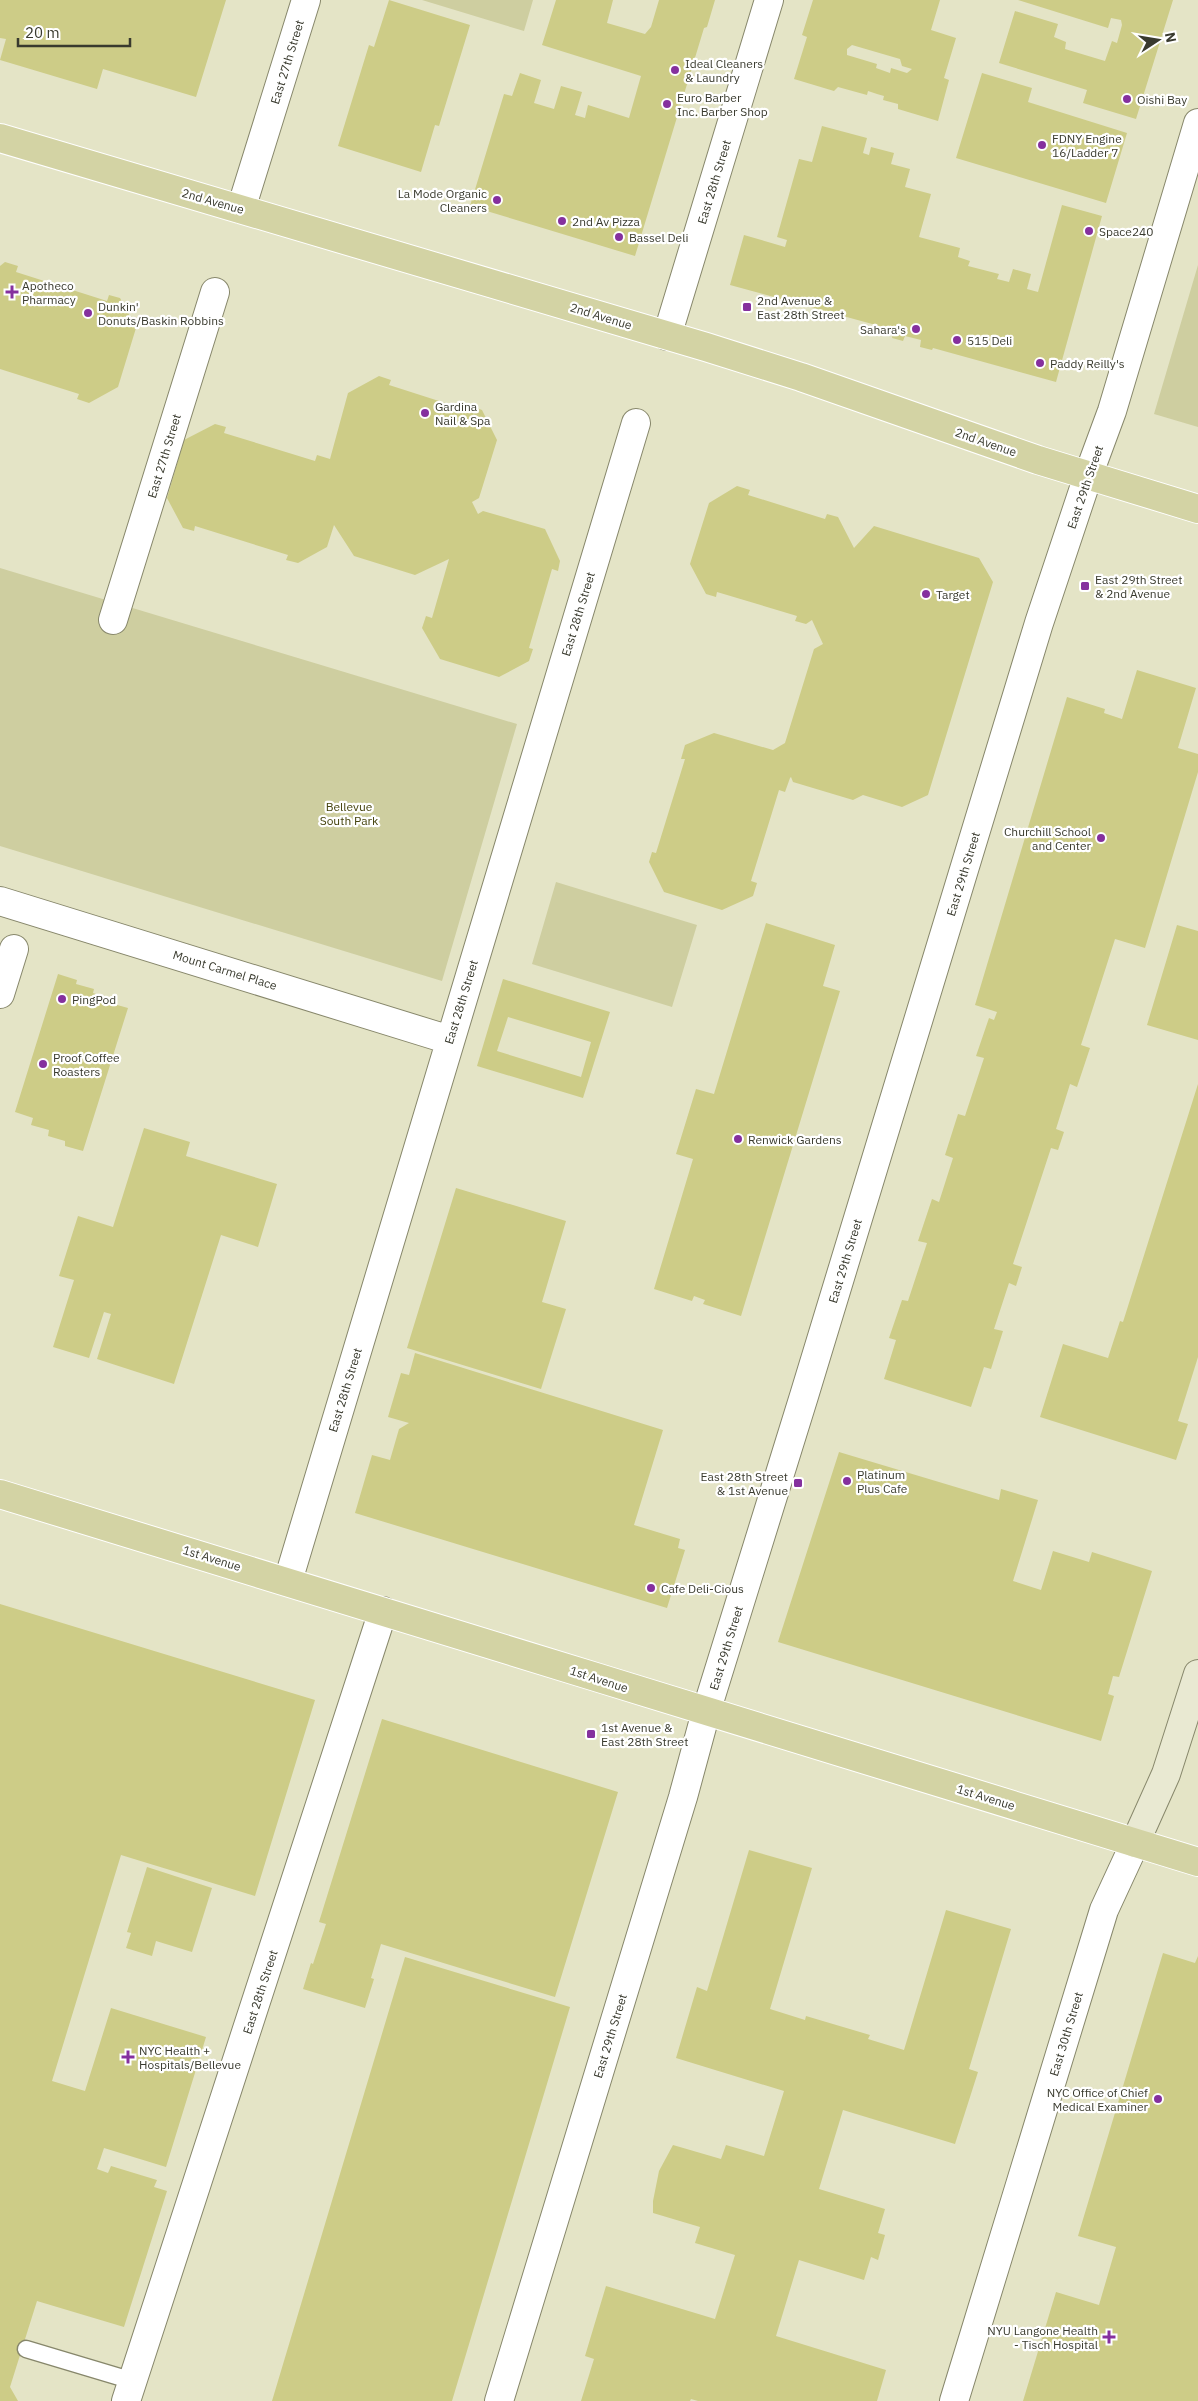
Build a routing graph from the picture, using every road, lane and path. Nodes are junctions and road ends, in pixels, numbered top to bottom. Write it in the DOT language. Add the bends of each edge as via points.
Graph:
graph roads {
  1 [pos="306,0"];
  2 [pos="769,0"];
  3 [pos="1198,123"];
  4 [pos="0,138"];
  5 [pos="241,209"];
  6 [pos="215,292"];
  7 [pos="667,336"];
  8 [pos="636,423"];
  9 [pos="1088,476"];
  10 [pos="1198,509"];
  11 [pos="113,620"];
  12 [pos="0,901"];
  13 [pos="14,948"];
  14 [pos="0,994"];
  15 [pos="450,1040"];
  16 [pos="0,1494"];
  17 [pos="288,1581"];
  18 [pos="383,1611"];
  19 [pos="1198,1674"];
  20 [pos="706,1712"];
  21 [pos="1135,1843"];
  22 [pos="1198,1862"];
  23 [pos="26,2349"];
  24 [pos="130,2391"];
  25 [pos="499,2401"];
  26 [pos="954,2401"];
  1 -- 5 [label="street, East 27th Street"];
  2 -- 7 [label="street, East 28th Street"];
  3 -- 9 [label="street, East 29th Street" via="1112,411"];
  4 -- 5 [label="main road, 2nd Avenue"];
  5 -- 7 [label="main road, 2nd Avenue"];
  6 -- 11 [label="street, East 27th Street"];
  7 -- 9 [label="main road, 2nd Avenue" via="801,377"];
  8 -- 15 [label="street, East 28th Street"];
  9 -- 10 [label="main road, 2nd Avenue"];
  9 -- 20 [label="street, East 29th Street" via="1039,623"];
  12 -- 15 [label="street, Mount Carmel Place"];
  13 -- 14 [label="street"];
  15 -- 17 [label="street, East 28th Street"];
  16 -- 17 [label="main road, 1st Avenue"];
  17 -- 18 [label="main road, 1st Avenue"];
  18 -- 20 [label="main road, 1st Avenue"];
  18 -- 24 [label="street, East 28th Street"];
  19 -- 21 [label="main road, East 30th Street" via="1166,1774"];
  20 -- 21 [label="main road, 1st Avenue"];
  20 -- 25 [label="street, East 29th Street"];
  21 -- 22 [label="main road, 1st Avenue"];
  21 -- 26 [label="street, East 30th Street" via="1104,1910"];
  23 -- 24 [label="lane"];
}
